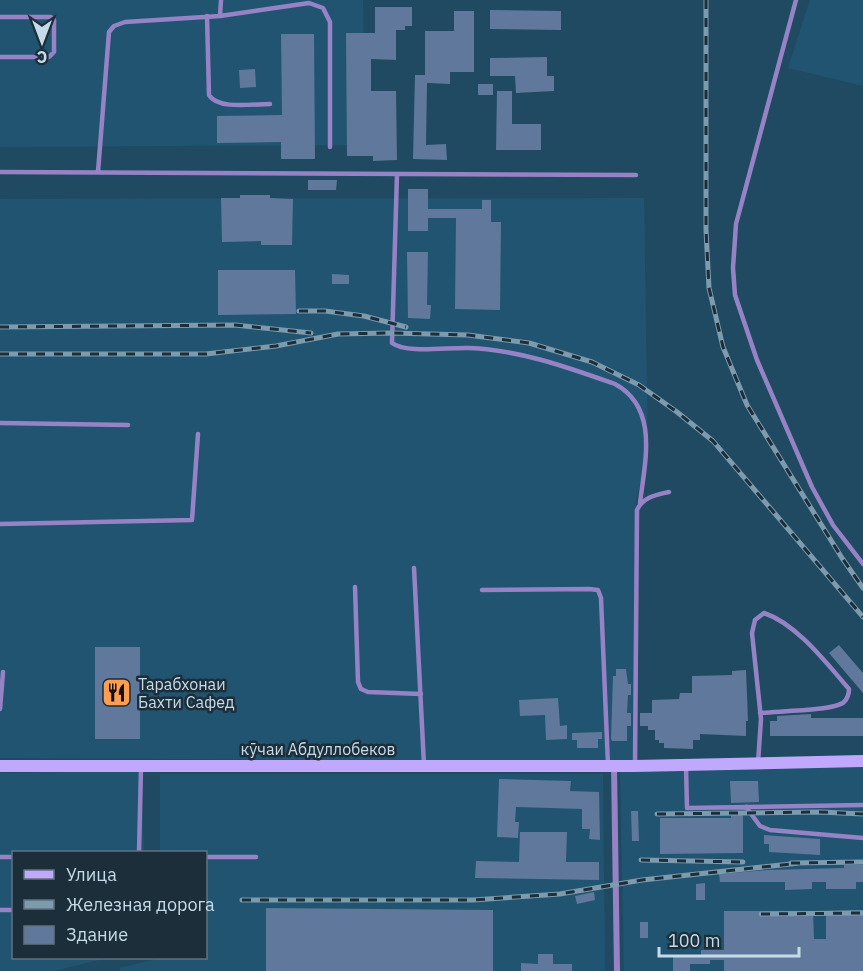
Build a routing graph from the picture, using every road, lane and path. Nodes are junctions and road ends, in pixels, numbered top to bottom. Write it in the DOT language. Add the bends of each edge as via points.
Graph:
graph roads {
  1 [pos="221,0"];
  2 [pos="796,0"];
  3 [pos="207,16"];
  4 [pos="220,16"];
  5 [pos="0,17"];
  6 [pos="0,57"];
  7 [pos="270,104"];
  8 [pos="330,147"];
  9 [pos="0,172"];
  10 [pos="98,172"];
  11 [pos="397,174"];
  12 [pos="636,175"];
  13 [pos="0,423"];
  14 [pos="128,424"];
  15 [pos="198,434"];
  16 [pos="669,492"];
  17 [pos="640,503"];
  18 [pos="0,524"];
  19 [pos="863,564"];
  20 [pos="414,568"];
  21 [pos="355,587"];
  22 [pos="482,590"];
  23 [pos="3,672"];
  24 [pos="421,694"];
  25 [pos="0,709"];
  26 [pos="760,712"];
  27 [pos="863,761"];
  28 [pos="758,763"];
  29 [pos="424,765"];
  30 [pos="611,765"];
  31 [pos="686,765"];
  32 [pos="0,766"];
  33 [pos="141,766"];
  34 [pos="635,766"];
  35 [pos="863,805"];
  36 [pos="746,807"];
  37 [pos="863,838"];
  38 [pos="139,851"];
  39 [pos="207,857"];
  40 [pos="256,857"];
  41 [pos="617,971"];
  1 -- 4 [label="lane"];
  2 -- 19 [label="lane" via="736,224 735,296 757,360 812,487 832,525"];
  3 -- 4 [label="lane"];
  3 -- 7 [label="lane" via="212,100 221,105"];
  3 -- 10 [label="lane" via="125,22 109,32"];
  4 -- 8 [label="lane" via="309,3 324,8 330,22"];
  5 -- 6 [label="lane" via="51,17 54,52 49,57"];
  9 -- 10 [label="lane"];
  10 -- 11 [label="lane"];
  11 -- 12 [label="lane"];
  11 -- 17 [label="lane" via="392,343 406,349 489,349 532,357 627,390 638,404 646,434"];
  13 -- 14 [label="lane"];
  15 -- 18 [label="lane" via="192,520"];
  16 -- 17 [label="lane"];
  17 -- 34 [label="lane" via="636,530"];
  20 -- 24 [label="lane"];
  21 -- 24 [label="lane" via="361,689"];
  22 -- 30 [label="lane" via="598,590"];
  23 -- 25 [label="lane"];
  24 -- 29 [label="lane"];
  26 -- 26 [label="lane" via="752,633 755,620 764,614 774,617 814,648 849,689 849,696 832,708"];
  26 -- 28 [label="lane"];
  27 -- 28 [label="street, кӯчаи Абдуллобеков"];
  28 -- 31 [label="street, кӯчаи Абдуллобеков"];
  29 -- 30 [label="street, кӯчаи Абдуллобеков"];
  29 -- 33 [label="street, кӯчаи Абдуллобеков"];
  30 -- 34 [label="street, кӯчаи Абдуллобеков"];
  30 -- 41 [label="street"];
  31 -- 34 [label="street, кӯчаи Абдуллобеков"];
  31 -- 36 [label="lane" via="687,808"];
  32 -- 33 [label="street, кӯчаи Абдуллобеков"];
  33 -- 38 [label="lane"];
  35 -- 36 [label="lane"];
  36 -- 37 [label="lane" via="760,826 770,830"];
  39 -- 40 [label="lane"];
}
